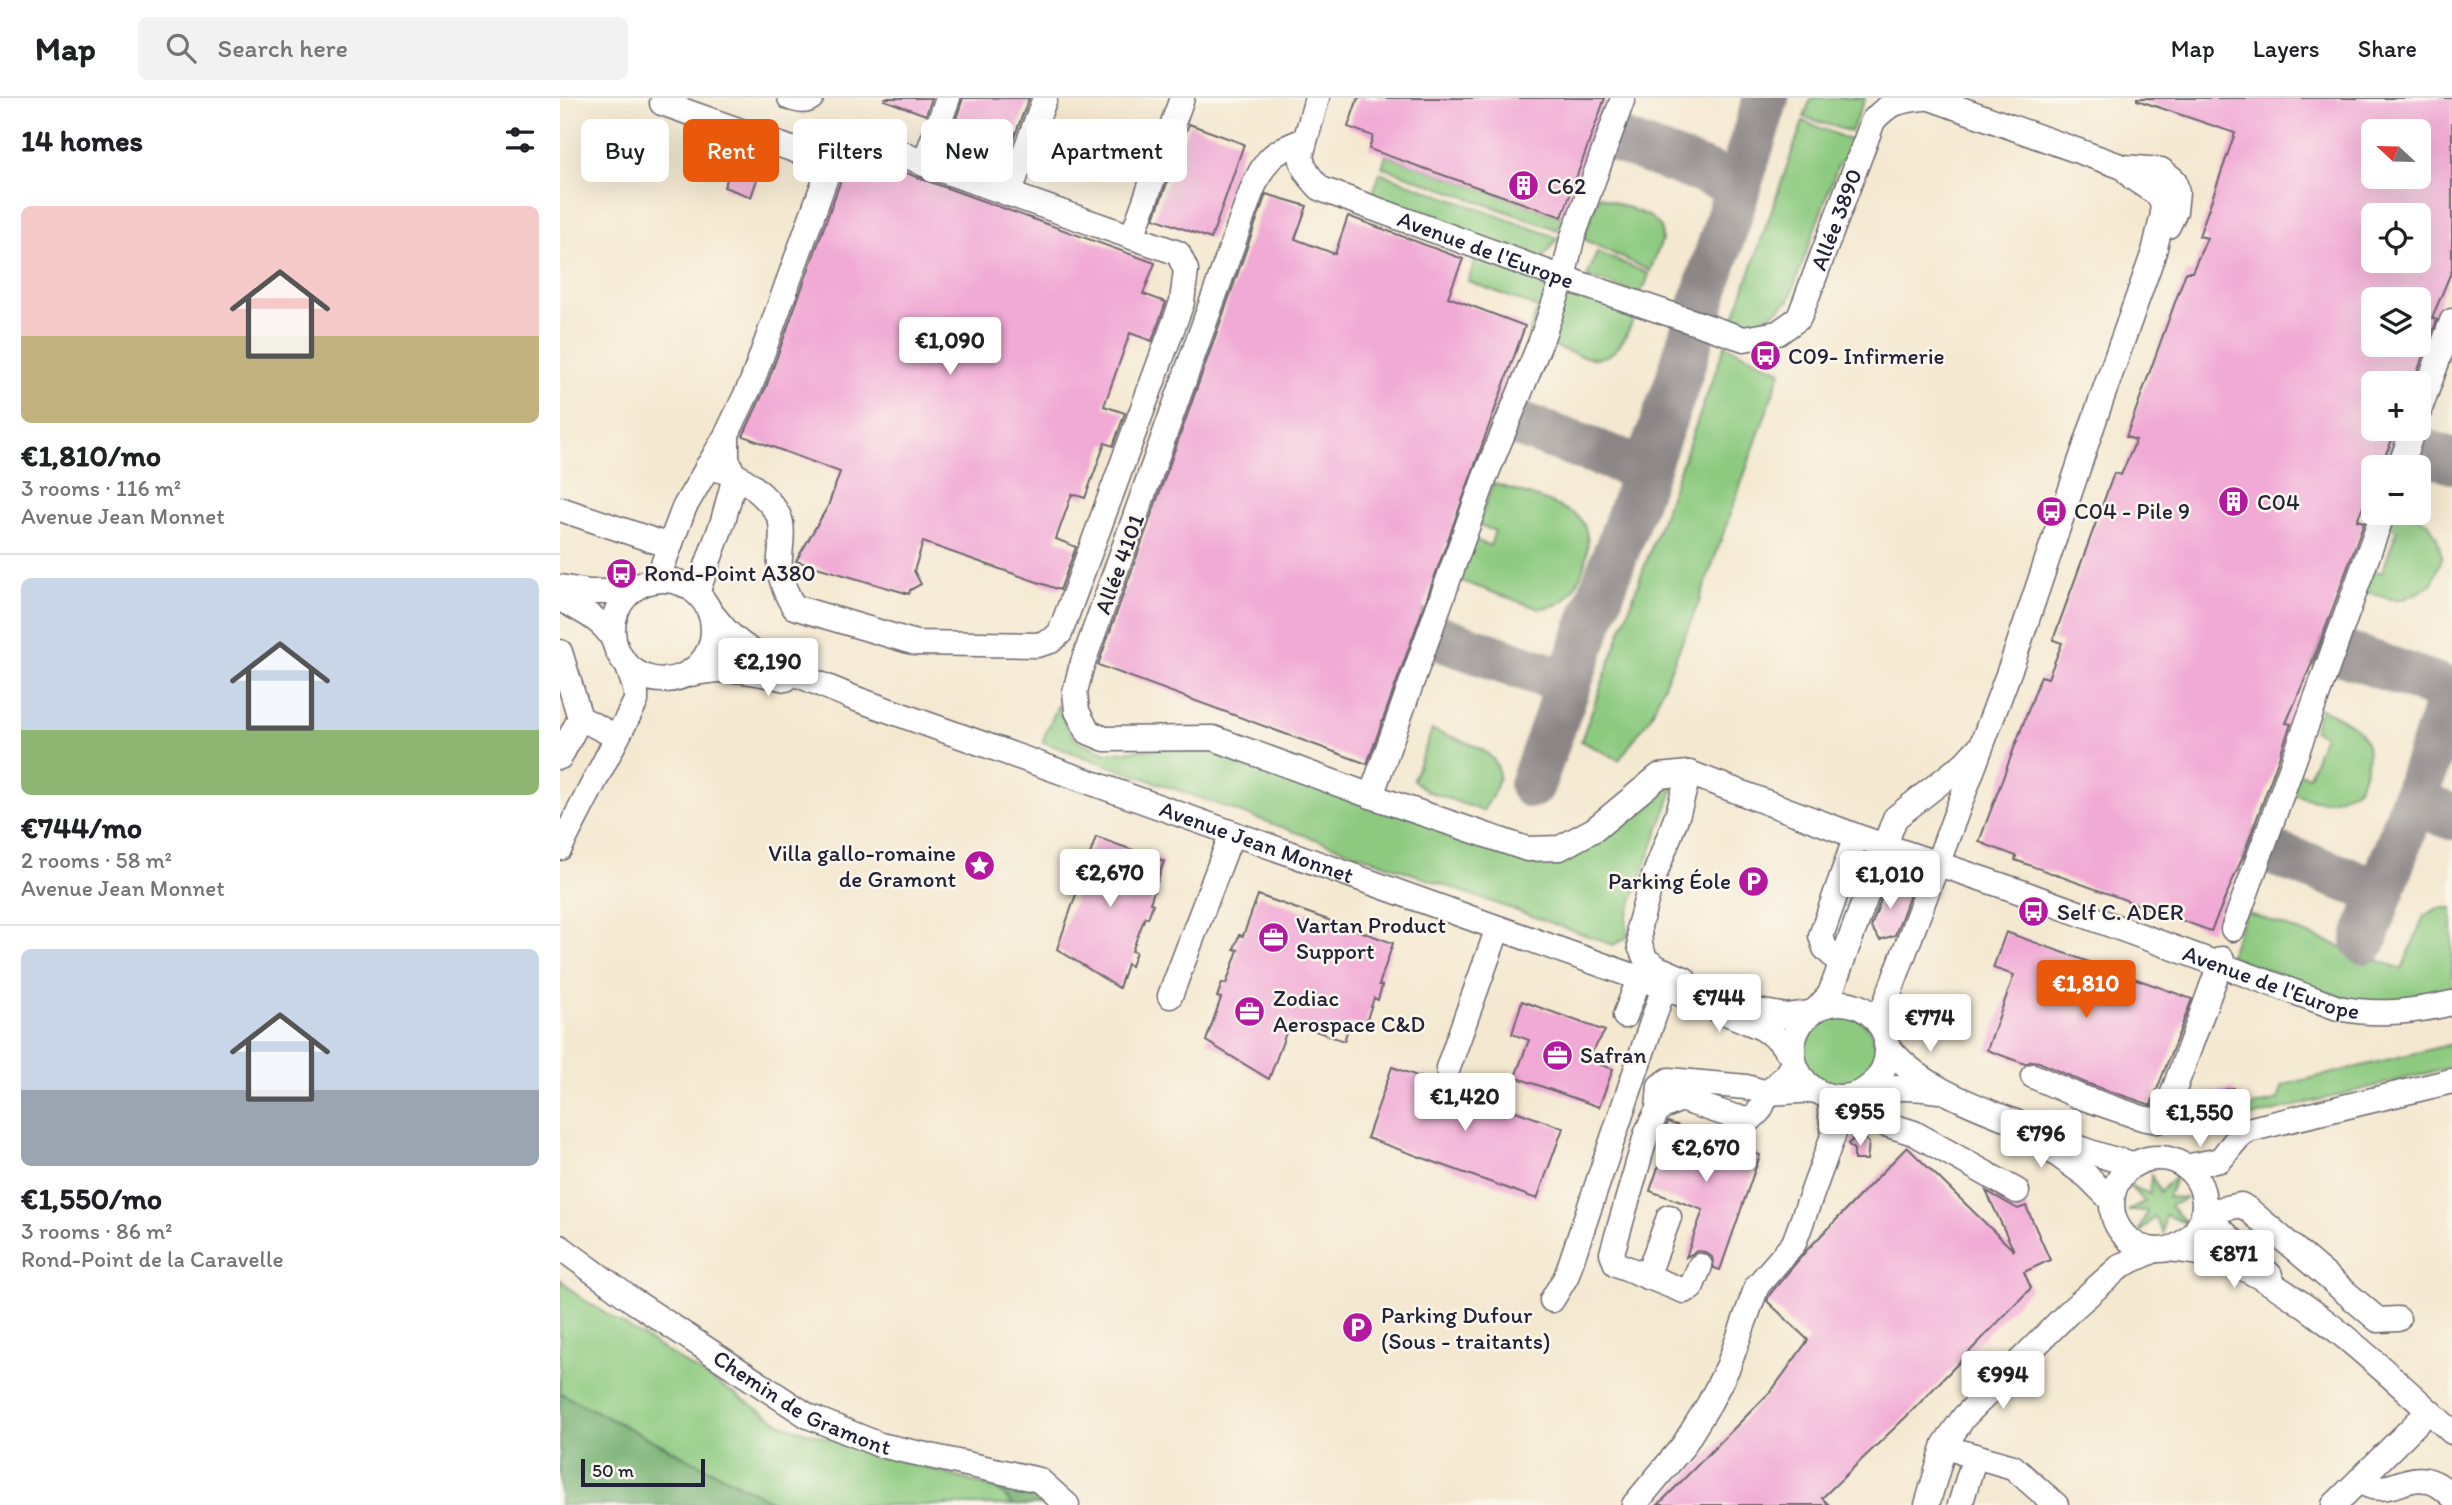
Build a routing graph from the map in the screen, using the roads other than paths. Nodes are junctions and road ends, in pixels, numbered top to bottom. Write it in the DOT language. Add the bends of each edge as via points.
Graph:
graph roads {
  1 [pos="790,98"];
  2 [pos="811,98"];
  3 [pos="948,98"];
  4 [pos="1045,98"];
  5 [pos="1182,98"];
  6 [pos="1317,98"];
  7 [pos="1623,98"];
  8 [pos="1924,98"];
  9 [pos="1930,98"];
  10 [pos="662,103"];
  11 [pos="940,119"];
  12 [pos="1305,140"];
  13 [pos="793,150"];
  14 [pos="824,182"];
  15 [pos="975,182"];
  16 [pos="1009,194"];
  17 [pos="1132,237"];
  18 [pos="1563,278"];
  19 [pos="2452,321"];
  20 [pos="1744,340"];
  21 [pos="2431,378"];
  22 [pos="727,434"];
  23 [pos="707,467"];
  24 [pos="733,474"];
  25 [pos="560,509"];
  26 [pos="2379,525"];
  27 [pos="670,546"];
  28 [pos="657,580"];
  29 [pos="560,587"];
  30 [pos="629,592"];
  31 [pos="560,599"];
  32 [pos="703,602"];
  33 [pos="614,641"];
  34 [pos="560,652"];
  35 [pos="628,667"];
  36 [pos="674,678"];
  37 [pos="851,697"];
  38 [pos="636,701"];
  39 [pos="580,718"];
  40 [pos="617,737"];
  41 [pos="1983,743"];
  42 [pos="560,757"];
  43 [pos="1689,773"];
  44 [pos="1371,796"];
  45 [pos="1232,833"];
  46 [pos="1856,836"];
  47 [pos="1884,845"];
  48 [pos="560,848"];
  49 [pos="1937,865"];
  50 [pos="1498,928"];
  51 [pos="2233,929"];
  52 [pos="1840,963"];
  53 [pos="2221,963"];
  54 [pos="1639,979"];
  55 [pos="1664,987"];
  56 [pos="1170,996"];
  57 [pos="2452,1003"];
  58 [pos="1737,1007"];
  59 [pos="1814,1011"];
  60 [pos="1625,1016"];
  61 [pos="1882,1034"];
  62 [pos="1794,1060"];
  63 [pos="1448,1068"];
  64 [pos="2033,1076"];
  65 [pos="2452,1081"];
  66 [pos="1815,1090"];
  67 [pos="1945,1092"];
  68 [pos="1768,1093"];
  69 [pos="1858,1094"];
  70 [pos="1830,1111"];
  71 [pos="1993,1113"];
  72 [pos="2134,1164"];
  73 [pos="2185,1167"];
  74 [pos="2017,1191"];
  75 [pos="2112,1209"];
  76 [pos="2203,1213"];
  77 [pos="1669,1217"];
  78 [pos="560,1247"];
  79 [pos="2162,1250"];
  80 [pos="1700,1266"];
  81 [pos="1647,1277"];
  82 [pos="1552,1300"];
  83 [pos="2307,1308"];
  84 [pos="2068,1313"];
  85 [pos="2398,1319"];
  86 [pos="2429,1411"];
  87 [pos="2452,1432"];
  88 [pos="1945,1444"];
  89 [pos="1976,1456"];
  90 [pos="2360,1481"];
  91 [pos="2452,1496"];
  92 [pos="1067,1505"];
  93 [pos="1634,1505"];
  94 [pos="1927,1505"];
  95 [pos="1960,1505"];
  96 [pos="2056,1505"];
  97 [pos="2334,1505"];
  1 -- 2 [label="street"];
  3 -- 11 [label="street"];
  4 -- 16 [label="street"];
  5 -- 17 [label="street"];
  6 -- 12 [label="street, Avenue de l'Europe"];
  7 -- 18 [label="street" via="1572,239"];
  8 -- 20 [label="street, Allée 3890" via="1898,101 1873,121 1799,317 1778,333"];
  9 -- 41 [label="street" via="2123,167 2161,170 2174,180 2177,192 2175,211 2154,252"];
  10 -- 13 [label="street"];
  12 -- 18 [label="street, Avenue de l'Europe" via="1303,165 1321,189"];
  12 -- 44 [label="street, Allée 4101" via="1279,150 1267,161 1252,190 1075,692 1077,711 1088,733 1105,739 1213,738"];
  14 -- 22 [label="street" via="752,382"];
  15 -- 16 [label="street"];
  16 -- 17 [label="street"];
  17 -- 24 [label="street" via="1178,253 1186,270 1181,302 1060,633 1051,641 1037,645 916,643 794,607 780,570 781,520 766,499"];
  18 -- 20 [label="street, Avenue de l'Europe"];
  18 -- 44 [label="street" via="1485,477"];
  19 -- 21 [label="street"];
  22 -- 23 [label="street"];
  22 -- 24 [label="street" via="727,459"];
  23 -- 24 [label="street"];
  23 -- 27 [label="street"];
  24 -- 32 [label="street"];
  25 -- 27 [label="street"];
  26 -- 51 [label="street"];
  27 -- 28 [label="street"];
  28 -- 30 [label="street"];
  28 -- 32 [label="street" via="675,581"];
  29 -- 30 [label="street"];
  30 -- 33 [label="street" via="617,609"];
  31 -- 33 [label="street" via="596,620"];
  32 -- 36 [label="street" via="713,628 712,643 704,659"];
  32 -- 37 [label="street, Avenue Jean Monnet" via="724,629 753,651"];
  33 -- 35 [label="street"];
  34 -- 39 [label="street"];
  35 -- 36 [label="street" via="646,678"];
  35 -- 38 [label="street"];
  36 -- 37 [label="street, Avenue Jean Monnet" via="711,669 756,672"];
  36 -- 38 [label="street, Avenue Jean Monnet"];
  37 -- 45 [label="street, Avenue Jean Monnet"];
  38 -- 40 [label="street, Avenue Jean Monnet"];
  39 -- 40 [label="street"];
  39 -- 42 [label="street"];
  40 -- 48 [label="street, Avenue Jean Monnet"];
  41 -- 47 [label="street" via="1965,763 1895,818"];
  41 -- 49 [label="street"];
  43 -- 44 [label="street" via="1659,776 1595,829 1560,848 1527,849"];
  43 -- 46 [label="street, Avenue de l'Europe"];
  43 -- 58 [label="street" via="1649,890 1639,926 1640,946 1646,960 1658,968 1725,997"];
  45 -- 50 [label="street, Avenue Jean Monnet"];
  45 -- 56 [label="street"];
  46 -- 47 [label="street, Avenue de l'Europe"];
  46 -- 52 [label="street" via="1821,936 1825,948"];
  47 -- 49 [label="street, Avenue de l'Europe"];
  47 -- 52 [label="street"];
  49 -- 53 [label="street, Avenue de l'Europe"];
  49 -- 61 [label="street"];
  50 -- 54 [label="street, Avenue Jean Monnet"];
  50 -- 63 [label="street"];
  52 -- 59 [label="street" via="1830,994"];
  53 -- 57 [label="street, Avenue de l'Europe" via="2325,1004 2358,1012 2401,1012"];
  53 -- 64 [label="street" via="2167,1109 2157,1121"];
  54 -- 55 [label="street, Avenue Jean Monnet"];
  54 -- 60 [label="street"];
  55 -- 58 [label="street, Avenue Jean Monnet"];
  55 -- 62 [label="street, Avenue Jean Monnet" via="1762,1028 1777,1038"];
  55 -- 82 [label="street" via="1566,1277"];
  58 -- 59 [label="street, Avenue Jean Monnet" via="1786,1016"];
  59 -- 61 [label="street" via="1830,1004 1857,1007 1869,1013"];
  59 -- 62 [label="street" via="1794,1038"];
  61 -- 67 [label="street" via="1913,1070"];
  61 -- 69 [label="street" via="1886,1056 1878,1077"];
  62 -- 66 [label="street" via="1798,1073"];
  62 -- 68 [label="street"];
  65 -- 73 [label="street" via="2244,1131 2221,1160"];
  66 -- 68 [label="street"];
  66 -- 69 [label="street" via="1833,1097"];
  67 -- 69 [label="street" via="1908,1087"];
  67 -- 71 [label="street"];
  68 -- 81 [label="street" via="1751,1119 1681,1099 1658,1110 1647,1132 1612,1253 1616,1265"];
  69 -- 74 [label="street" via="1879,1122 1913,1133"];
  70 -- 93 [label="street" via="1835,1133 1794,1243 1758,1286 1709,1404 1683,1446"];
  71 -- 72 [label="street" via="2103,1157"];
  71 -- 75 [label="street" via="2073,1165"];
  72 -- 73 [label="street" via="2160,1158"];
  72 -- 75 [label="street" via="2115,1185"];
  73 -- 76 [label="street" via="2201,1188"];
  75 -- 79 [label="street" via="2119,1231 2129,1241 2141,1248"];
  75 -- 84 [label="street" via="2112,1242 2105,1266"];
  76 -- 79 [label="street" via="2191,1236"];
  76 -- 83 [label="street"];
  76 -- 85 [label="street" via="2234,1205 2249,1209 2378,1320"];
  77 -- 81 [label="street"];
  78 -- 92 [label="street, Chemin de Gramont" via="808,1416 880,1445 1039,1480"];
  79 -- 83 [label="street" via="2219,1258 2262,1278"];
  79 -- 84 [label="street" via="2122,1265"];
  80 -- 81 [label="street" via="1684,1291"];
  83 -- 86 [label="street"];
  84 -- 88 [label="street" via="1964,1417"];
  86 -- 87 [label="street"];
  86 -- 90 [label="street"];
  88 -- 89 [label="street"];
  88 -- 94 [label="street"];
  89 -- 95 [label="street"];
  89 -- 96 [label="street" via="2013,1467"];
  90 -- 91 [label="street" via="2381,1490 2427,1479"];
  90 -- 97 [label="street"];
}
